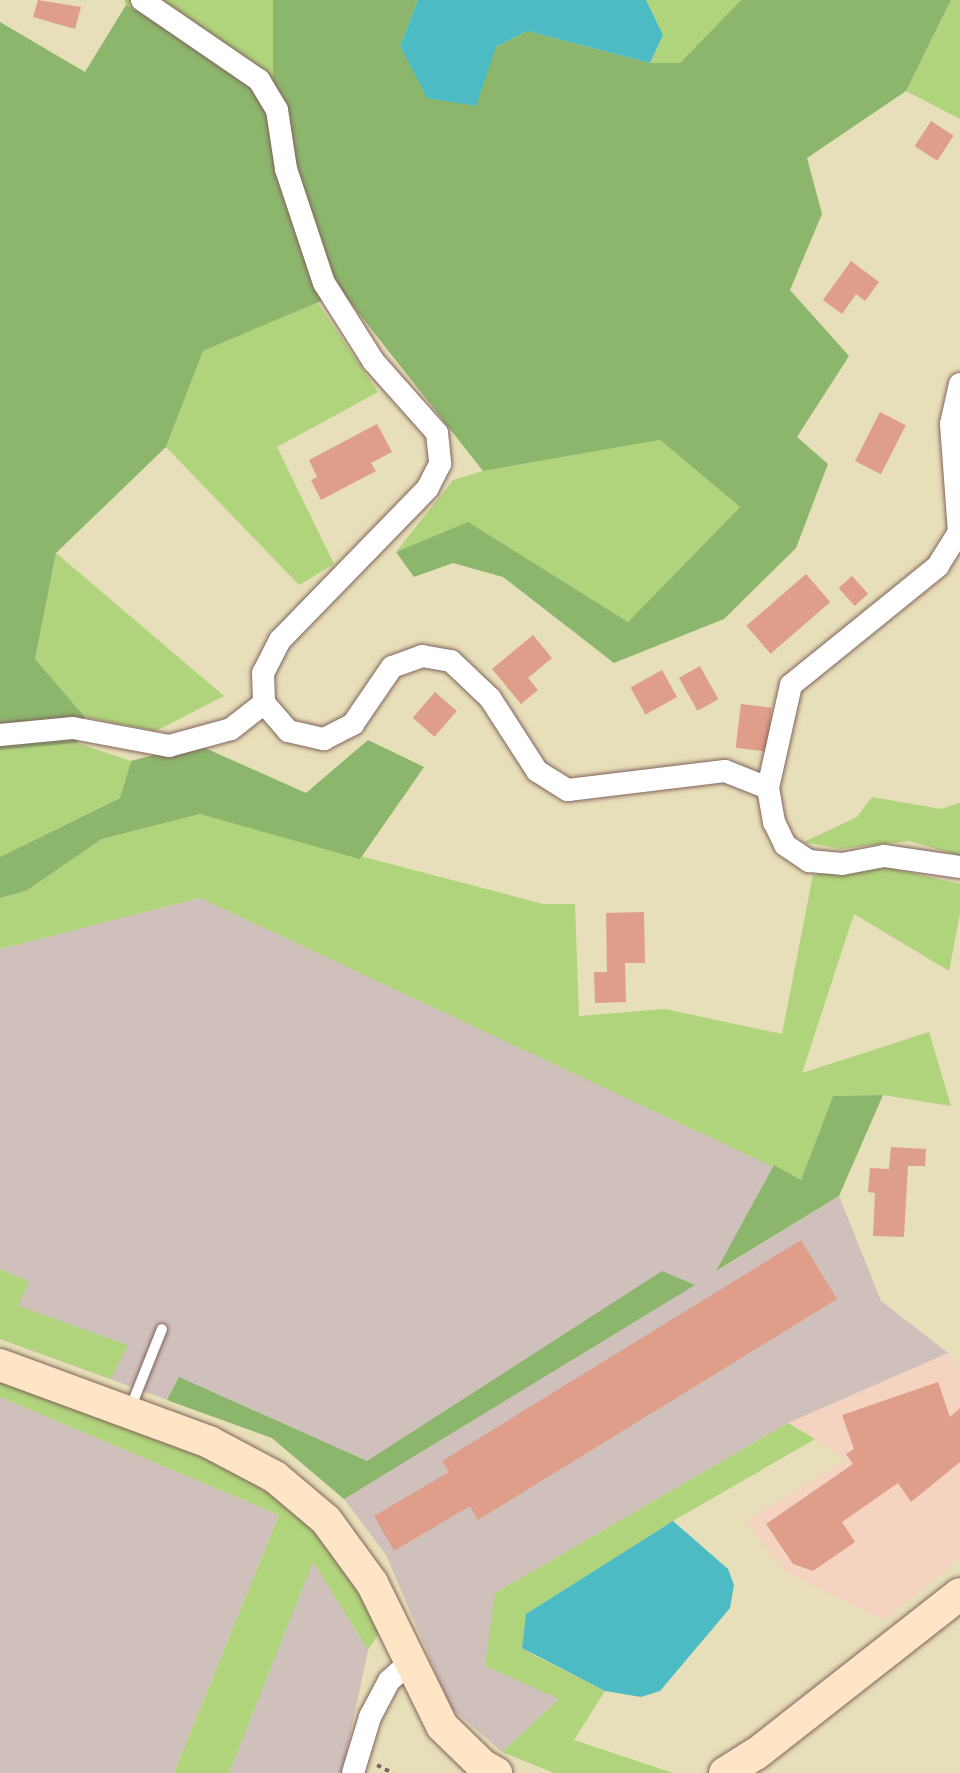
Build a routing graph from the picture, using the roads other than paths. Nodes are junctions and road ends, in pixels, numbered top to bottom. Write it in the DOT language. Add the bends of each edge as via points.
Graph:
graph roads {
  1 [pos="142,0"];
  2 [pos="960,384"];
  3 [pos="264,703"];
  4 [pos="0,735"];
  5 [pos="768,788"];
  6 [pos="960,867"];
  7 [pos="162,1329"];
  8 [pos="0,1365"];
  9 [pos="129,1413"];
  10 [pos="960,1594"];
  11 [pos="411,1661"];
  12 [pos="353,1773"];
  13 [pos="496,1773"];
  14 [pos="725,1773"];
  1 -- 3 [label="street" via="259,80 277,110 286,169 324,283 374,362 437,433 440,464 428,488 280,640 263,673"];
  2 -- 5 [label="street" via="951,424 959,532 938,566 792,686"];
  3 -- 4 [label="street" via="231,729 169,746 73,728"];
  3 -- 5 [label="street" via="288,731 324,739 353,724 392,667 422,656 451,661 490,698 537,771 568,790 725,771"];
  5 -- 6 [label="street" via="774,822 785,845 809,861 842,864 884,856"];
  7 -- 9 [label="lane"];
  8 -- 9 [label="street"];
  9 -- 11 [label="street" via="209,1442 275,1477 326,1520 372,1582"];
  10 -- 14 [label="street" via="756,1754"];
  11 -- 12 [label="street" via="389,1681 370,1717"];
  11 -- 13 [label="street" via="442,1726 483,1766"];
}
